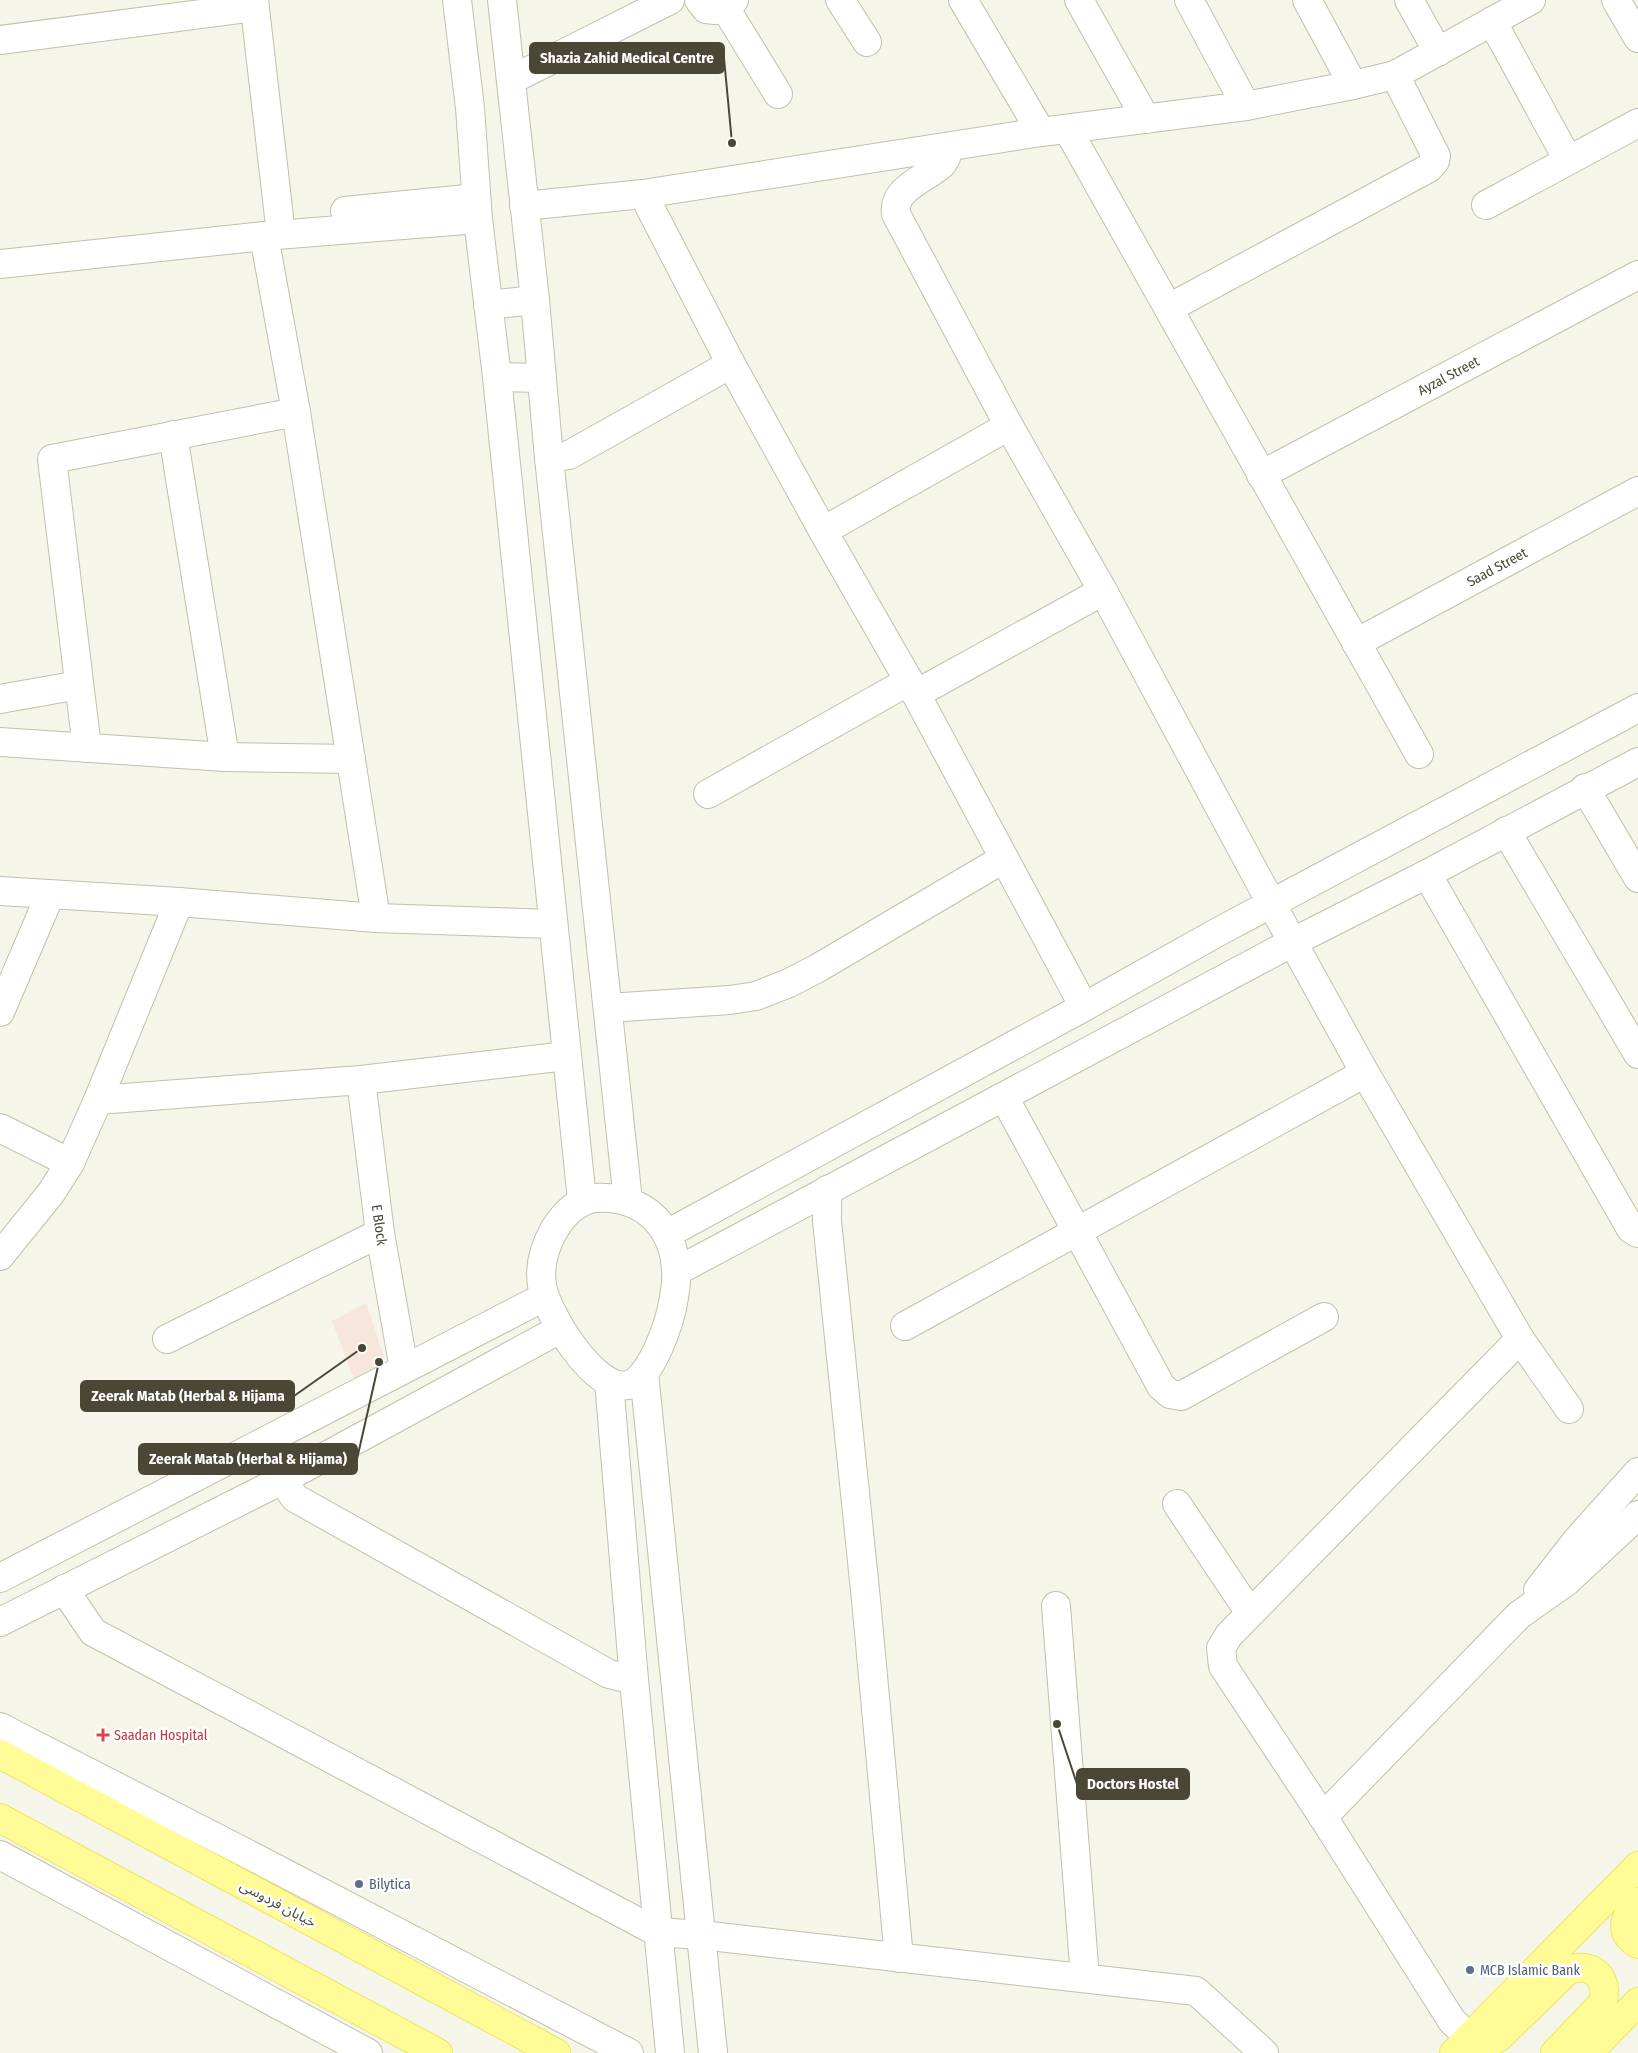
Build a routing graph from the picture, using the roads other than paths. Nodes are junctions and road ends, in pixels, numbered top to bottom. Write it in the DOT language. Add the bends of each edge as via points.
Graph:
graph roads {
  1 [pos="458,0"];
  2 [pos="502,0"];
  3 [pos="670,0"];
  4 [pos="840,0"];
  5 [pos="963,0"];
  6 [pos="1079,0"];
  7 [pos="1189,0"];
  8 [pos="1307,0"];
  9 [pos="1409,0"];
  10 [pos="1531,0"];
  11 [pos="1616,0"];
  12 [pos="719,2"];
  13 [pos="255,4"];
  14 [pos="1492,22"];
  15 [pos="1636,30"];
  16 [pos="0,40"];
  17 [pos="866,42"];
  18 [pos="1438,52"];
  19 [pos="1395,75"];
  20 [pos="1353,85"];
  21 [pos="512,92"];
  22 [pos="778,94"];
  23 [pos="1246,106"];
  24 [pos="470,108"];
  25 [pos="1146,119"];
  26 [pos="1638,123"];
  27 [pos="1068,130"];
  28 [pos="1040,132"];
  29 [pos="946,148"];
  30 [pos="1568,160"];
  31 [pos="643,194"];
  32 [pos="1486,205"];
  33 [pos="524,206"];
  34 [pos="477,208"];
  35 [pos="271,227"];
  36 [pos="0,246"];
  37 [pos="0,264"];
  38 [pos="1638,276"];
  39 [pos="535,300"];
  40 [pos="488,305"];
  41 [pos="1169,308"];
  42 [pos="731,364"];
  43 [pos="497,378"];
  44 [pos="542,378"];
  45 [pos="296,412"];
  46 [pos="1009,426"];
  47 [pos="173,435"];
  48 [pos="549,458"];
  49 [pos="1261,475"];
  50 [pos="1638,491"];
  51 [pos="823,531"];
  52 [pos="1103,591"];
  53 [pos="1356,643"];
  54 [pos="79,685"];
  55 [pos="913,688"];
  56 [pos="2,704"];
  57 [pos="1638,708"];
  58 [pos="0,742"];
  59 [pos="87,748"];
  60 [pos="1419,754"];
  61 [pos="225,757"];
  62 [pos="351,759"];
  63 [pos="1638,762"];
  64 [pos="1585,788"];
  65 [pos="708,794"];
  66 [pos="1506,831"];
  67 [pos="1003,859"];
  68 [pos="1427,874"];
  69 [pos="1638,878"];
  70 [pos="0,891"];
  71 [pos="50,894"];
  72 [pos="179,902"];
  73 [pos="1271,904"];
  74 [pos="376,918"];
  75 [pos="552,924"];
  76 [pos="1293,942"];
  77 [pos="1084,1007"];
  78 [pos="608,1008"];
  79 [pos="0,1012"];
  80 [pos="1638,1054"];
  81 [pos="566,1056"];
  82 [pos="1366,1072"];
  83 [pos="361,1080"];
  84 [pos="1004,1097"];
  85 [pos="98,1100"];
  86 [pos="0,1128"];
  87 [pos="70,1163"];
  88 [pos="827,1190"];
  89 [pos="582,1200"];
  90 [pos="628,1200"];
  91 [pos="1078,1231"];
  92 [pos="380,1233"];
  93 [pos="1638,1233"];
  94 [pos="667,1234"];
  95 [pos="0,1256"];
  96 [pos="678,1271"];
  97 [pos="544,1297"];
  98 [pos="1324,1317"];
  99 [pos="905,1326"];
  100 [pos="560,1329"];
  101 [pos="167,1339"];
  102 [pos="1520,1339"];
  103 [pos="404,1369"];
  104 [pos="644,1373"];
  105 [pos="609,1382"];
  106 [pos="1569,1410"];
  107 [pos="1638,1472"];
  108 [pos="282,1480"];
  109 [pos="1177,1504"];
  110 [pos="1638,1515"];
  111 [pos="0,1578"];
  112 [pos="64,1589"];
  113 [pos="1056,1606"];
  114 [pos="1250,1613"];
  115 [pos="1519,1615"];
  116 [pos="0,1622"];
  117 [pos="634,1680"];
  118 [pos="0,1727"];
  119 [pos="0,1754"];
  120 [pos="1323,1817"];
  121 [pos="0,1818"];
  122 [pos="0,1855"];
  123 [pos="1638,1866"];
  124 [pos="1638,1902"];
  125 [pos="657,1932"];
  126 [pos="701,1935"];
  127 [pos="1638,1944"];
  128 [pos="899,1958"];
  129 [pos="1085,1978"];
  130 [pos="1638,2002"];
  131 [pos="1465,2048"];
  132 [pos="547,2050"];
  133 [pos="368,2053"];
  134 [pos="438,2053"];
  135 [pos="629,2053"];
  136 [pos="670,2053"];
  137 [pos="712,2053"];
  138 [pos="1264,2053"];
  139 [pos="1554,2053"];
  140 [pos="1588,2053"];
  1 -- 24 [label="street"];
  2 -- 21 [label="street"];
  3 -- 21 [label="street"];
  4 -- 17 [label="street"];
  5 -- 28 [label="street"];
  6 -- 25 [label="street"];
  7 -- 23 [label="street"];
  8 -- 20 [label="street"];
  9 -- 18 [label="street"];
  10 -- 14 [label="street"];
  11 -- 15 [label="street"];
  12 -- 22 [label="street"];
  13 -- 16 [label="street"];
  13 -- 35 [label="street"];
  14 -- 18 [label="street"];
  14 -- 30 [label="street"];
  18 -- 19 [label="street"];
  19 -- 20 [label="street"];
  19 -- 41 [label="street" via="1436,156 1428,168"];
  20 -- 23 [label="street"];
  21 -- 24 [label="street"];
  21 -- 33 [label="street"];
  23 -- 25 [label="street"];
  24 -- 34 [label="street"];
  25 -- 27 [label="street"];
  26 -- 30 [label="street"];
  27 -- 28 [label="street"];
  27 -- 41 [label="street"];
  28 -- 29 [label="street"];
  29 -- 31 [label="street"];
  29 -- 46 [label="street" via="942,164 901,193 895,206 896,214"];
  30 -- 32 [label="street"];
  31 -- 33 [label="street"];
  31 -- 42 [label="street"];
  33 -- 39 [label="street"];
  34 -- 35 [label="street"];
  34 -- 40 [label="street"];
  35 -- 36 [label="street"];
  35 -- 37 [label="street"];
  35 -- 45 [label="street"];
  38 -- 49 [label="street, Ayzal Street"];
  39 -- 40 [label="street"];
  39 -- 44 [label="street"];
  40 -- 43 [label="street"];
  41 -- 49 [label="street"];
  42 -- 48 [label="street" via="569,455"];
  42 -- 51 [label="street"];
  43 -- 44 [label="street"];
  43 -- 75 [label="street"];
  44 -- 48 [label="street"];
  45 -- 47 [label="street"];
  45 -- 62 [label="street"];
  46 -- 51 [label="street"];
  46 -- 52 [label="street"];
  47 -- 54 [label="street" via="52,459"];
  47 -- 61 [label="street"];
  48 -- 78 [label="street"];
  49 -- 53 [label="street"];
  50 -- 53 [label="street, Saad Street"];
  51 -- 55 [label="street"];
  52 -- 55 [label="street"];
  52 -- 73 [label="street"];
  53 -- 60 [label="street"];
  54 -- 56 [label="street"];
  54 -- 59 [label="street"];
  55 -- 65 [label="street"];
  55 -- 67 [label="street"];
  57 -- 73 [label="street"];
  58 -- 59 [label="street"];
  59 -- 61 [label="street"];
  61 -- 62 [label="street"];
  62 -- 74 [label="street"];
  63 -- 64 [label="street"];
  64 -- 66 [label="street"];
  64 -- 69 [label="street"];
  66 -- 68 [label="street"];
  66 -- 80 [label="street"];
  67 -- 77 [label="street"];
  67 -- 78 [label="street" via="818,968 756,996"];
  68 -- 76 [label="street"];
  68 -- 93 [label="street" via="1631,1229"];
  70 -- 71 [label="street"];
  71 -- 72 [label="street"];
  71 -- 79 [label="street"];
  72 -- 74 [label="street"];
  72 -- 85 [label="street"];
  73 -- 76 [label="street"];
  73 -- 77 [label="street"];
  74 -- 75 [label="street"];
  75 -- 81 [label="street"];
  76 -- 82 [label="street"];
  76 -- 84 [label="street"];
  77 -- 94 [label="street"];
  78 -- 90 [label="street"];
  81 -- 83 [label="street"];
  81 -- 89 [label="street"];
  82 -- 91 [label="street"];
  82 -- 102 [label="street"];
  83 -- 85 [label="street"];
  83 -- 92 [label="street, E Block"];
  84 -- 88 [label="street"];
  84 -- 91 [label="street"];
  85 -- 87 [label="street"];
  86 -- 87 [label="street"];
  87 -- 95 [label="street" via="51,1193"];
  88 -- 96 [label="street"];
  88 -- 128 [label="street" via="827,1221"];
  89 -- 90 [label="street" via="604,1197"];
  89 -- 97 [label="street" via="565,1214 544,1253 541,1274"];
  90 -- 94 [label="street" via="649,1212"];
  91 -- 98 [label="street" via="1162,1386 1170,1394 1181,1396"];
  91 -- 99 [label="street"];
  92 -- 101 [label="street"];
  92 -- 103 [label="street, E Block"];
  94 -- 96 [label="street"];
  96 -- 104 [label="street" via="668,1323"];
  97 -- 100 [label="street"];
  97 -- 103 [label="street"];
  100 -- 105 [label="street" via="578,1354"];
  100 -- 108 [label="street"];
  102 -- 106 [label="street"];
  102 -- 114 [label="street"];
  103 -- 111 [label="street"];
  104 -- 105 [label="street" via="628,1385 618,1386"];
  104 -- 126 [label="street"];
  105 -- 117 [label="street"];
  107 -- 115 [label="street" via="1577,1540"];
  108 -- 112 [label="street"];
  108 -- 117 [label="street" via="295,1498 609,1674"];
  109 -- 114 [label="street"];
  110 -- 115 [label="street" via="1566,1582"];
  112 -- 116 [label="street"];
  112 -- 125 [label="street" via="93,1632"];
  113 -- 129 [label="street"];
  114 -- 120 [label="street" via="1228,1635 1221,1648 1224,1666"];
  115 -- 120 [label="street"];
  117 -- 125 [label="street"];
  118 -- 135 [label="street"];
  119 -- 132 [label="main road, خیابان فردوسی"];
  120 -- 131 [label="street" via="1452,2021"];
  121 -- 134 [label="main road"];
  122 -- 133 [label="street"];
  123 -- 131 [label="main road"];
  124 -- 127 [label="main road" via="1627,1913 1625,1922 1626,1932"];
  125 -- 126 [label="street"];
  125 -- 136 [label="street"];
  126 -- 128 [label="street"];
  126 -- 137 [label="street"];
  128 -- 129 [label="street"];
  129 -- 138 [label="street" via="1196,1991"];
  130 -- 140 [label="main road"];
  131 -- 139 [label="main road" via="1499,2037 1568,1970 1576,1967 1590,1969 1604,1985 1602,2004"];
}
